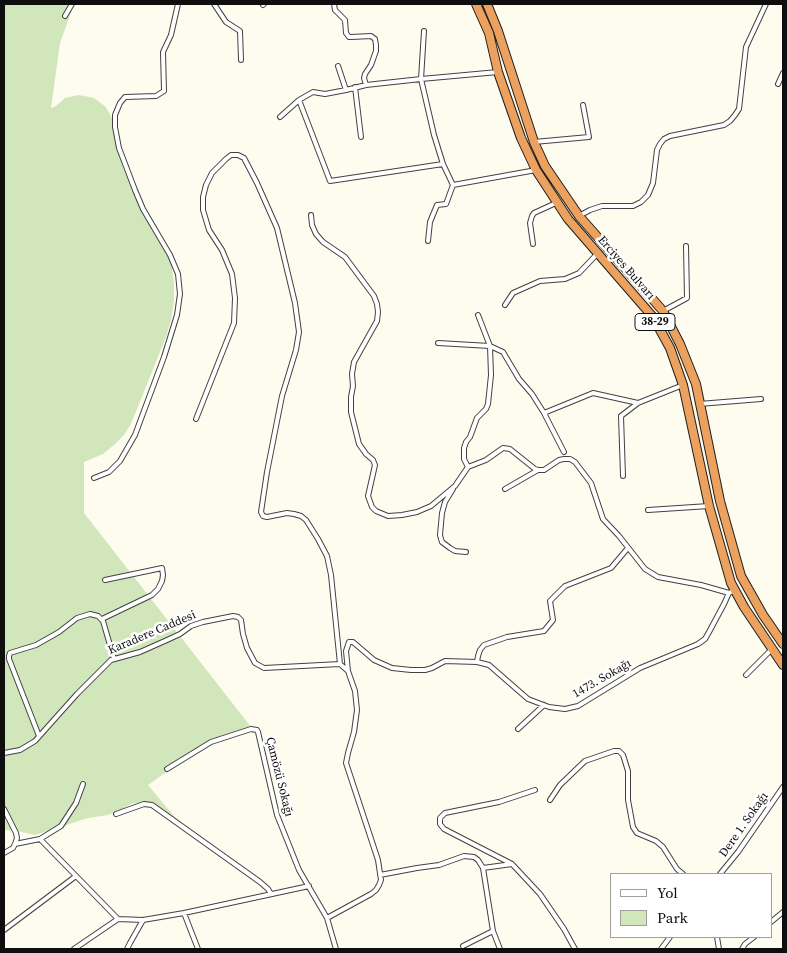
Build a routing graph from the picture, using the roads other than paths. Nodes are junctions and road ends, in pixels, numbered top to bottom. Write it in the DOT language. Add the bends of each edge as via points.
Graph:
graph roads {
  1 [pos="72,4"];
  2 [pos="178,4"];
  3 [pos="214,4"];
  4 [pos="334,4"];
  5 [pos="476,4"];
  6 [pos="486,4"];
  7 [pos="766,4"];
  8 [pos="66,16"];
  9 [pos="424,31"];
  10 [pos="241,60"];
  11 [pos="338,66"];
  12 [pos="498,72"];
  13 [pos="783,73"];
  14 [pos="421,79"];
  15 [pos="778,84"];
  16 [pos="366,85"];
  17 [pos="355,87"];
  18 [pos="346,90"];
  19 [pos="299,100"];
  20 [pos="583,105"];
  21 [pos="280,117"];
  22 [pos="361,138"];
  23 [pos="534,142"];
  24 [pos="443,164"];
  25 [pos="536,170"];
  26 [pos="453,185"];
  27 [pos="558,202"];
  28 [pos="311,215"];
  29 [pos="579,216"];
  30 [pos="428,241"];
  31 [pos="534,244"];
  32 [pos="686,246"];
  33 [pos="598,253"];
  34 [pos="505,305"];
  35 [pos="663,310"];
  36 [pos="478,315"];
  37 [pos="438,343"];
  38 [pos="490,346"];
  39 [pos="684,385"];
  40 [pos="761,398"];
  41 [pos="638,403"];
  42 [pos="699,404"];
  43 [pos="544,413"];
  44 [pos="196,419"];
  45 [pos="564,452"];
  46 [pos="468,468"];
  47 [pos="538,470"];
  48 [pos="623,476"];
  49 [pos="94,478"];
  50 [pos="455,486"];
  51 [pos="505,489"];
  52 [pos="710,506"];
  53 [pos="648,510"];
  54 [pos="628,548"];
  55 [pos="466,552"];
  56 [pos="104,580"];
  57 [pos="732,591"];
  58 [pos="102,619"];
  59 [pos="783,644"];
  60 [pos="772,649"];
  61 [pos="114,659"];
  62 [pos="477,662"];
  63 [pos="340,664"];
  64 [pos="783,665"];
  65 [pos="348,672"];
  66 [pos="746,675"];
  67 [pos="544,705"];
  68 [pos="518,729"];
  69 [pos="39,736"];
  70 [pos="4,753"];
  71 [pos="167,769"];
  72 [pos="83,784"];
  73 [pos="783,788"];
  74 [pos="535,790"];
  75 [pos="550,800"];
  76 [pos="4,810"];
  77 [pos="116,814"];
  78 [pos="40,839"];
  79 [pos="15,844"];
  80 [pos="4,853"];
  81 [pos="512,864"];
  82 [pos="484,868"];
  83 [pos="682,873"];
  84 [pos="721,873"];
  85 [pos="380,875"];
  86 [pos="76,876"];
  87 [pos="309,886"];
  88 [pos="271,894"];
  89 [pos="783,912"];
  90 [pos="184,913"];
  91 [pos="327,918"];
  92 [pos="118,919"];
  93 [pos="143,920"];
  94 [pos="772,921"];
  95 [pos="4,930"];
  96 [pos="494,931"];
  97 [pos="669,938"];
  98 [pos="753,938"];
  99 [pos="462,946"];
  100 [pos="74,949"];
  101 [pos="127,949"];
  102 [pos="198,949"];
  103 [pos="336,949"];
  104 [pos="500,949"];
  105 [pos="575,949"];
  106 [pos="661,949"];
  107 [pos="742,949"];
  1 -- 8 [label="street"];
  2 -- 49 [label="street" via="171,35 163,52 164,91 156,96 125,97 115,115 119,148 135,190 178,274 177,315 135,435 120,461 109,472"];
  3 -- 10 [label="street" via="226,22 240,31"];
  4 -- 16 [label="street" via="335,10 345,20 349,36 371,36 375,39 376,51 365,74"];
  5 -- 12 [label="highway, Erciyes Bulvarı / 38-29" via="489,32"];
  6 -- 23 [label="highway, Erciyes Bulvarı / 38-29"];
  7 -- 29 [label="street" via="746,47 738,108 730,121 664,139 657,150 653,183 642,202 633,206 602,206"];
  9 -- 14 [label="street"];
  11 -- 18 [label="street"];
  12 -- 14 [label="street"];
  12 -- 25 [label="highway, Erciyes Bulvarı / 38-29"];
  13 -- 15 [label="street"];
  14 -- 16 [label="street"];
  14 -- 24 [label="street"];
  16 -- 17 [label="street"];
  17 -- 18 [label="street"];
  17 -- 22 [label="street"];
  18 -- 19 [label="street" via="325,94 313,92"];
  19 -- 21 [label="street"];
  19 -- 24 [label="street" via="330,181"];
  20 -- 23 [label="street" via="590,136"];
  23 -- 29 [label="highway, Erciyes Bulvarı / 38-29" via="545,166"];
  24 -- 26 [label="street"];
  25 -- 26 [label="street"];
  25 -- 27 [label="highway, Erciyes Bulvarı / 38-29"];
  26 -- 30 [label="street" via="446,204 437,205 430,222"];
  27 -- 31 [label="street" via="532,216"];
  27 -- 33 [label="highway, Erciyes Bulvarı / 38-29" via="568,219"];
  28 -- 50 [label="street" via="316,234 346,257 377,304 377,320 354,362 351,397 352,419 362,449 375,465 369,502 382,514 402,515 431,506"];
  29 -- 35 [label="highway, Erciyes Bulvarı / 38-29"];
  32 -- 35 [label="street" via="687,298"];
  33 -- 34 [label="street" via="579,273 565,279 540,281 513,293"];
  33 -- 39 [label="highway, Erciyes Bulvarı / 38-29" via="653,317 670,348"];
  35 -- 42 [label="highway, Erciyes Bulvarı / 38-29" via="694,378"];
  36 -- 38 [label="street"];
  37 -- 38 [label="street"];
  38 -- 43 [label="street" via="503,352"];
  38 -- 46 [label="street" via="488,404 476,418 464,448"];
  39 -- 41 [label="street"];
  39 -- 52 [label="highway, Erciyes Bulvarı / 38-29"];
  40 -- 42 [label="street"];
  41 -- 43 [label="street" via="593,393"];
  41 -- 48 [label="street" via="621,416"];
  42 -- 59 [label="highway, Erciyes Bulvarı / 38-29" via="720,501 741,576"];
  43 -- 45 [label="street"];
  44 -- 63 [label="street" via="234,323 235,298 232,274 209,230 203,197 212,173 226,158 238,155 244,158 277,228 299,332 282,396 261,512 267,518 287,513 306,520 327,556"];
  46 -- 47 [label="street" via="505,448"];
  46 -- 50 [label="street"];
  47 -- 51 [label="street"];
  47 -- 54 [label="street" via="564,459 575,462 592,483 603,519"];
  50 -- 55 [label="street" via="445,502 440,535 442,542 450,548"];
  52 -- 53 [label="street"];
  52 -- 57 [label="highway, Erciyes Bulvarı / 38-29"];
  54 -- 57 [label="street" via="645,569 658,577"];
  54 -- 62 [label="street" via="611,568 564,586 550,601 553,620 544,631 507,637 484,645"];
  56 -- 58 [label="street" via="162,568 158,589"];
  57 -- 60 [label="highway, Erciyes Bulvarı / 38-29"];
  57 -- 67 [label="street, 1473. Sokağı" via="705,639 698,644 640,668 578,706 565,709"];
  58 -- 61 [label="street"];
  58 -- 69 [label="street" via="90,614 77,618 36,645 9,655"];
  60 -- 64 [label="highway, Erciyes Bulvarı / 38-29"];
  60 -- 66 [label="street"];
  61 -- 63 [label="street, Karadere Caddesi" via="140,652 191,626 234,616 241,620 247,648 259,666 269,669"];
  61 -- 69 [label="street, Karadere Caddesi"];
  62 -- 65 [label="street, 1473. Sokağı" via="445,661 425,670 392,668 374,660 350,642 346,651"];
  62 -- 67 [label="street, 1473. Sokağı" via="489,665 528,699"];
  63 -- 65 [label="street"];
  65 -- 85 [label="street" via="358,710 346,764"];
  67 -- 68 [label="street"];
  69 -- 70 [label="street, Karadere Caddesi" via="20,750"];
  71 -- 87 [label="street, Çamözü Sokağı" via="211,742 257,730 277,816"];
  72 -- 78 [label="street" via="76,803 61,826"];
  73 -- 84 [label="street, Dere 1. Sokağı"];
  74 -- 81 [label="street" via="445,813 440,818 444,829"];
  75 -- 83 [label="street" via="560,785 585,761 619,751 628,771 628,800 633,827 637,833 663,847"];
  76 -- 79 [label="street" via="16,833"];
  77 -- 88 [label="street" via="144,804 152,805 260,882"];
  78 -- 79 [label="street"];
  78 -- 86 [label="street"];
  79 -- 80 [label="street"];
  81 -- 82 [label="street"];
  81 -- 105 [label="street" via="540,894"];
  82 -- 85 [label="street" via="474,857 464,856 439,866"];
  82 -- 96 [label="street"];
  85 -- 91 [label="street" via="376,890"];
  86 -- 92 [label="street"];
  86 -- 95 [label="street"];
  87 -- 88 [label="street"];
  87 -- 91 [label="street, Çamözü Sokağı"];
  88 -- 90 [label="street"];
  89 -- 94 [label="street"];
  90 -- 93 [label="street"];
  90 -- 102 [label="street"];
  91 -- 103 [label="street"];
  92 -- 93 [label="street"];
  92 -- 100 [label="street"];
  93 -- 101 [label="street"];
  96 -- 99 [label="street"];
  96 -- 104 [label="street"];
  97 -- 106 [label="street"];
  98 -- 107 [label="street"];
}
